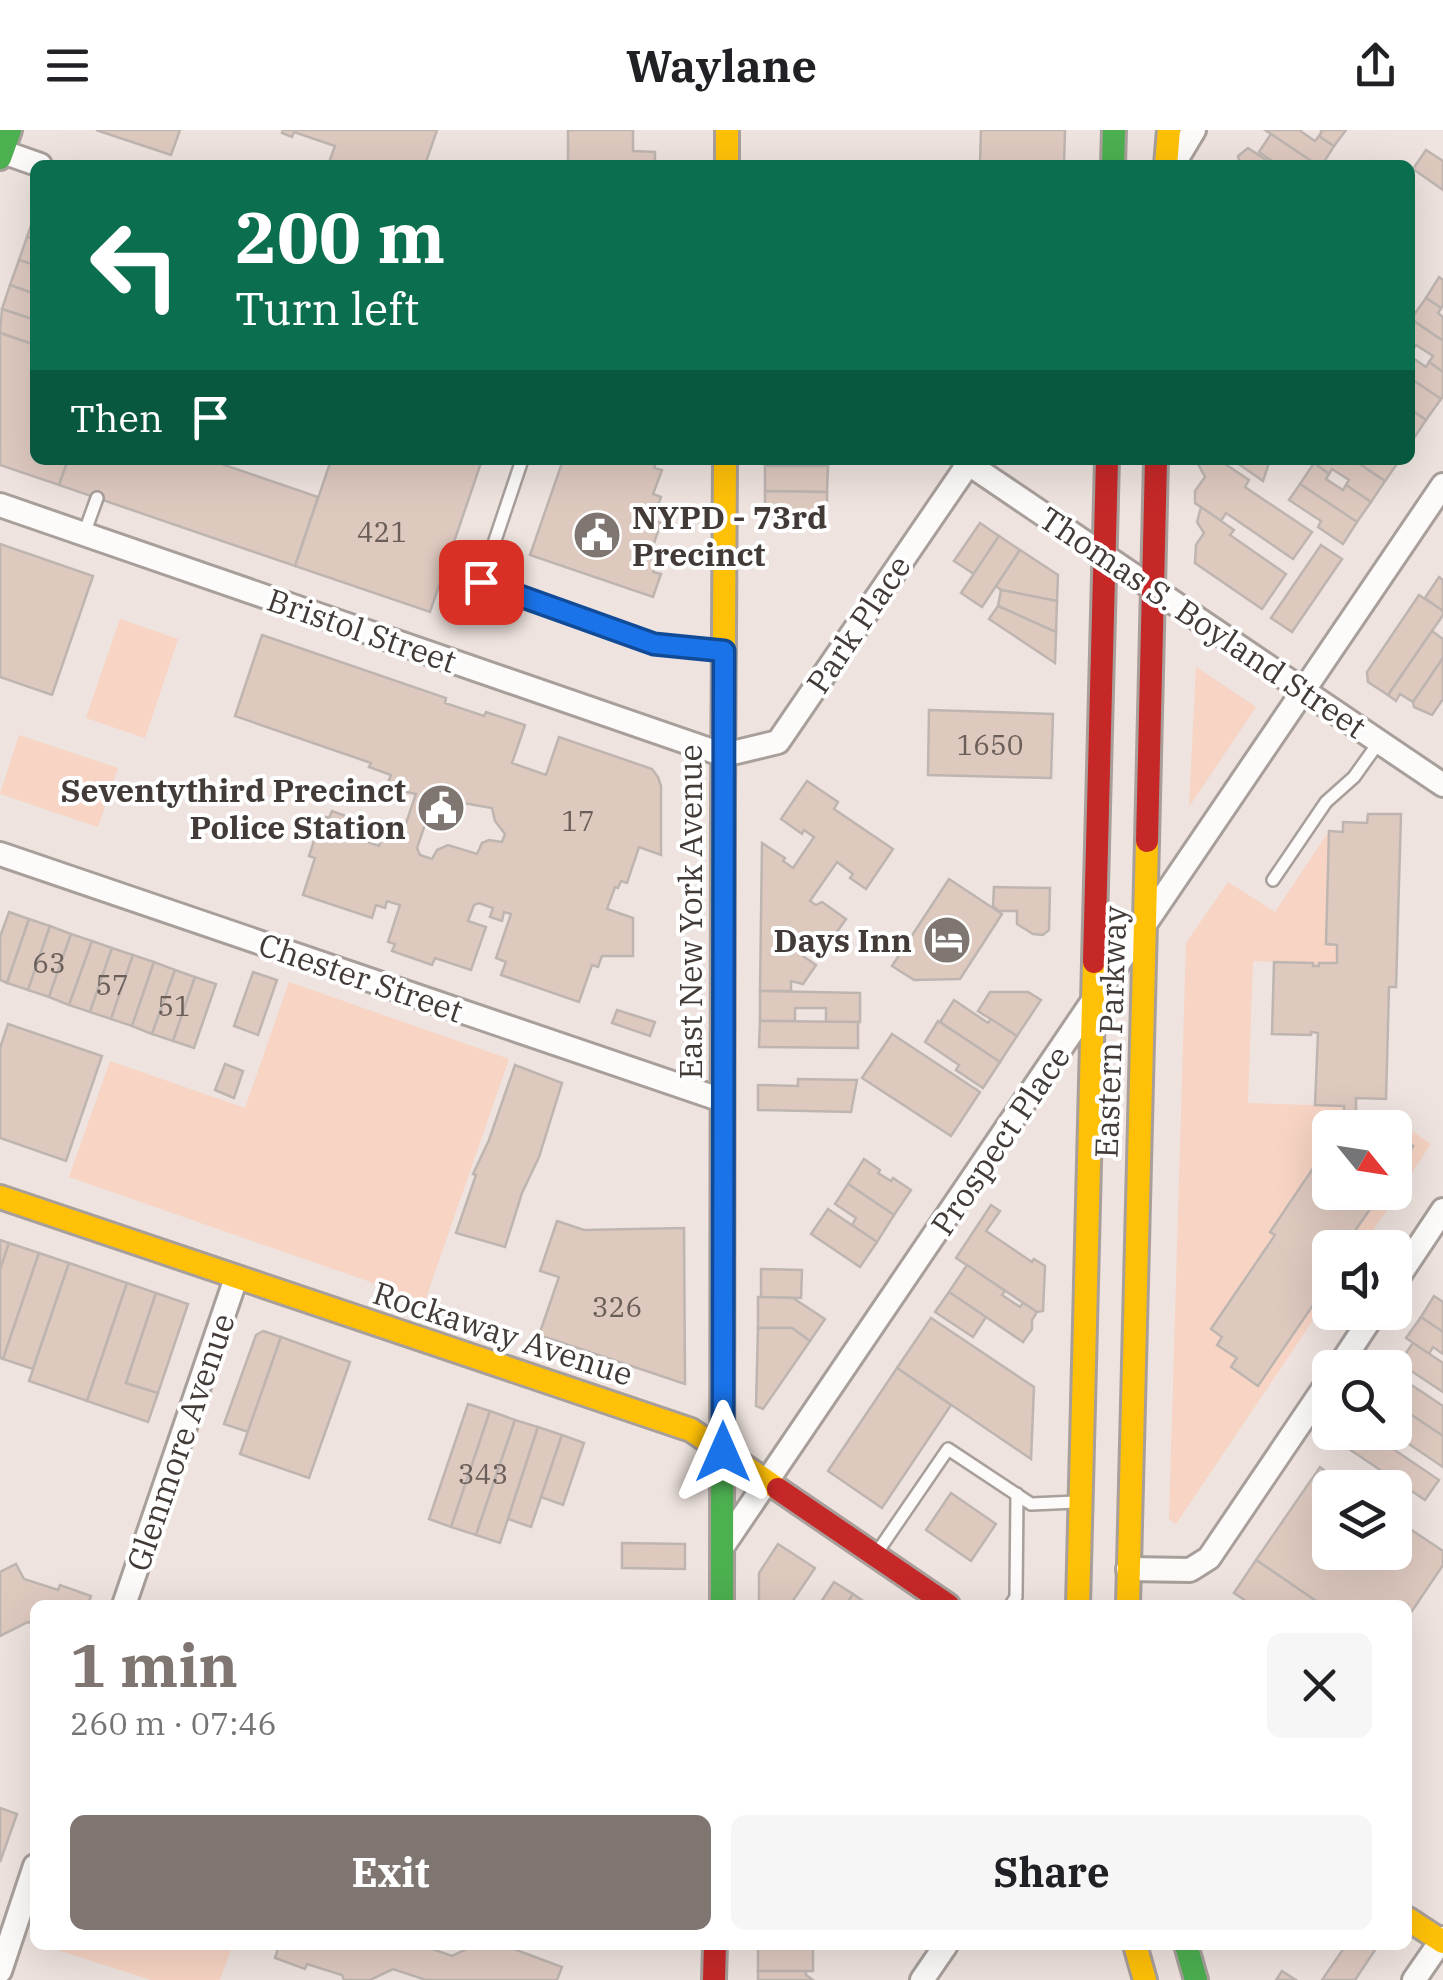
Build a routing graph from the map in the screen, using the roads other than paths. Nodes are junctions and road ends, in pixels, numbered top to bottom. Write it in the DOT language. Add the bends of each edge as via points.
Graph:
graph roads {
  1 [pos="727,130"];
  2 [pos="1114,130"];
  3 [pos="1169,130"];
  4 [pos="1194,130"];
  5 [pos="3,148"];
  6 [pos="30,160"];
  7 [pos="727,160"];
  8 [pos="1113,160"];
  9 [pos="1169,160"];
  10 [pos="1173,160"];
  11 [pos="520,465"];
  12 [pos="725,465"];
  13 [pos="965,465"];
  14 [pos="974,465"];
  15 [pos="1106,465"];
  16 [pos="1156,465"];
  17 [pos="1443,485"];
  18 [pos="97,498"];
  19 [pos="0,505"];
  20 [pos="84,534"];
  21 [pos="1104,555"];
  22 [pos="1153,588"];
  23 [pos="724,651"];
  24 [pos="1304,690"];
  25 [pos="1379,742"];
  26 [pos="724,755"];
  27 [pos="1443,785"];
  28 [pos="0,854"];
  29 [pos="1273,880"];
  30 [pos="1146,925"];
  31 [pos="1093,1004"];
  32 [pos="722,1100"];
  33 [pos="0,1197"];
  34 [pos="1443,1210"];
  35 [pos="1412,1256"];
  36 [pos="236,1278"];
  37 [pos="1312,1406"];
  38 [pos="723,1452"];
  39 [pos="767,1482"];
  40 [pos="1017,1494"];
  41 [pos="1080,1502"];
  42 [pos="723,1546"];
  43 [pos="875,1556"];
  44 [pos="1128,1569"];
  45 [pos="126,1600"];
  46 [pos="722,1600"];
  47 [pos="941,1600"];
  48 [pos="1014,1600"];
  49 [pos="1078,1600"];
  50 [pos="1128,1600"];
  51 [pos="30,1881"];
  52 [pos="1412,1922"];
  53 [pos="1442,1941"];
  54 [pos="715,1950"];
  55 [pos="943,1950"];
  56 [pos="1137,1950"];
  57 [pos="1187,1950"];
  58 [pos="0,1971"];
  59 [pos="714,1980"];
  60 [pos="922,1980"];
  61 [pos="1145,1980"];
  62 [pos="1196,1980"];
  63 [pos="1414,1980"];
  1 -- 7 [label="main road"];
  2 -- 8 [label="main road"];
  3 -- 9 [label="main road"];
  4 -- 10 [label="street"];
  5 -- 6 [label="street"];
  11 -- 23 [label="lane" via="481,582 654,644"];
  12 -- 23 [label="main road, East New York Avenue"];
  13 -- 26 [label="street, Park Place" via="778,742"];
  14 -- 21 [label="street, Thomas S. Boyland Street"];
  15 -- 21 [label="main road, Eastern Parkway"];
  16 -- 22 [label="main road, Eastern Parkway"];
  17 -- 24 [label="street, Prospect Place"];
  18 -- 20 [label="lane"];
  19 -- 20 [label="street, Bristol Street"];
  20 -- 26 [label="street, Bristol Street"];
  21 -- 22 [label="street, Thomas S. Boyland Street"];
  21 -- 31 [label="main road, Eastern Parkway"];
  22 -- 24 [label="street, Thomas S. Boyland Street"];
  22 -- 30 [label="main road, Eastern Parkway"];
  23 -- 26 [label="main road, East New York Avenue"];
  24 -- 25 [label="street, Thomas S. Boyland Street"];
  24 -- 30 [label="street, Prospect Place"];
  25 -- 27 [label="street, Thomas S. Boyland Street"];
  25 -- 29 [label="lane" via="1326,802"];
  26 -- 32 [label="main road, East New York Avenue"];
  28 -- 32 [label="street, Chester Street"];
  30 -- 31 [label="street, Prospect Place"];
  30 -- 44 [label="main road, Eastern Parkway"];
  31 -- 39 [label="street, Prospect Place"];
  31 -- 41 [label="main road, Eastern Parkway"];
  32 -- 38 [label="main road, East New York Avenue"];
  33 -- 36 [label="main road, Rockaway Avenue"];
  34 -- 35 [label="street"];
  36 -- 38 [label="main road, Rockaway Avenue" via="692,1430"];
  36 -- 45 [label="street, Glenmore Avenue"];
  37 -- 44 [label="street" via="1209,1558 1190,1570"];
  38 -- 39 [label="main road, Rockaway Avenue"];
  38 -- 42 [label="main road, East New York Avenue"];
  39 -- 42 [label="street, Prospect Place"];
  39 -- 43 [label="main road, Rockaway Avenue"];
  40 -- 41 [label="lane" via="1032,1504"];
  40 -- 43 [label="lane" via="948,1449"];
  40 -- 48 [label="lane"];
  41 -- 49 [label="main road, Eastern Parkway"];
  42 -- 46 [label="main road, East New York Avenue"];
  43 -- 47 [label="main road, Rockaway Avenue"];
  44 -- 50 [label="main road, Eastern Parkway"];
  51 -- 58 [label="street"];
  52 -- 53 [label="main road"];
  53 -- 63 [label="street"];
  54 -- 59 [label="main road"];
  55 -- 60 [label="street"];
  56 -- 61 [label="main road"];
  57 -- 62 [label="main road"];
}
